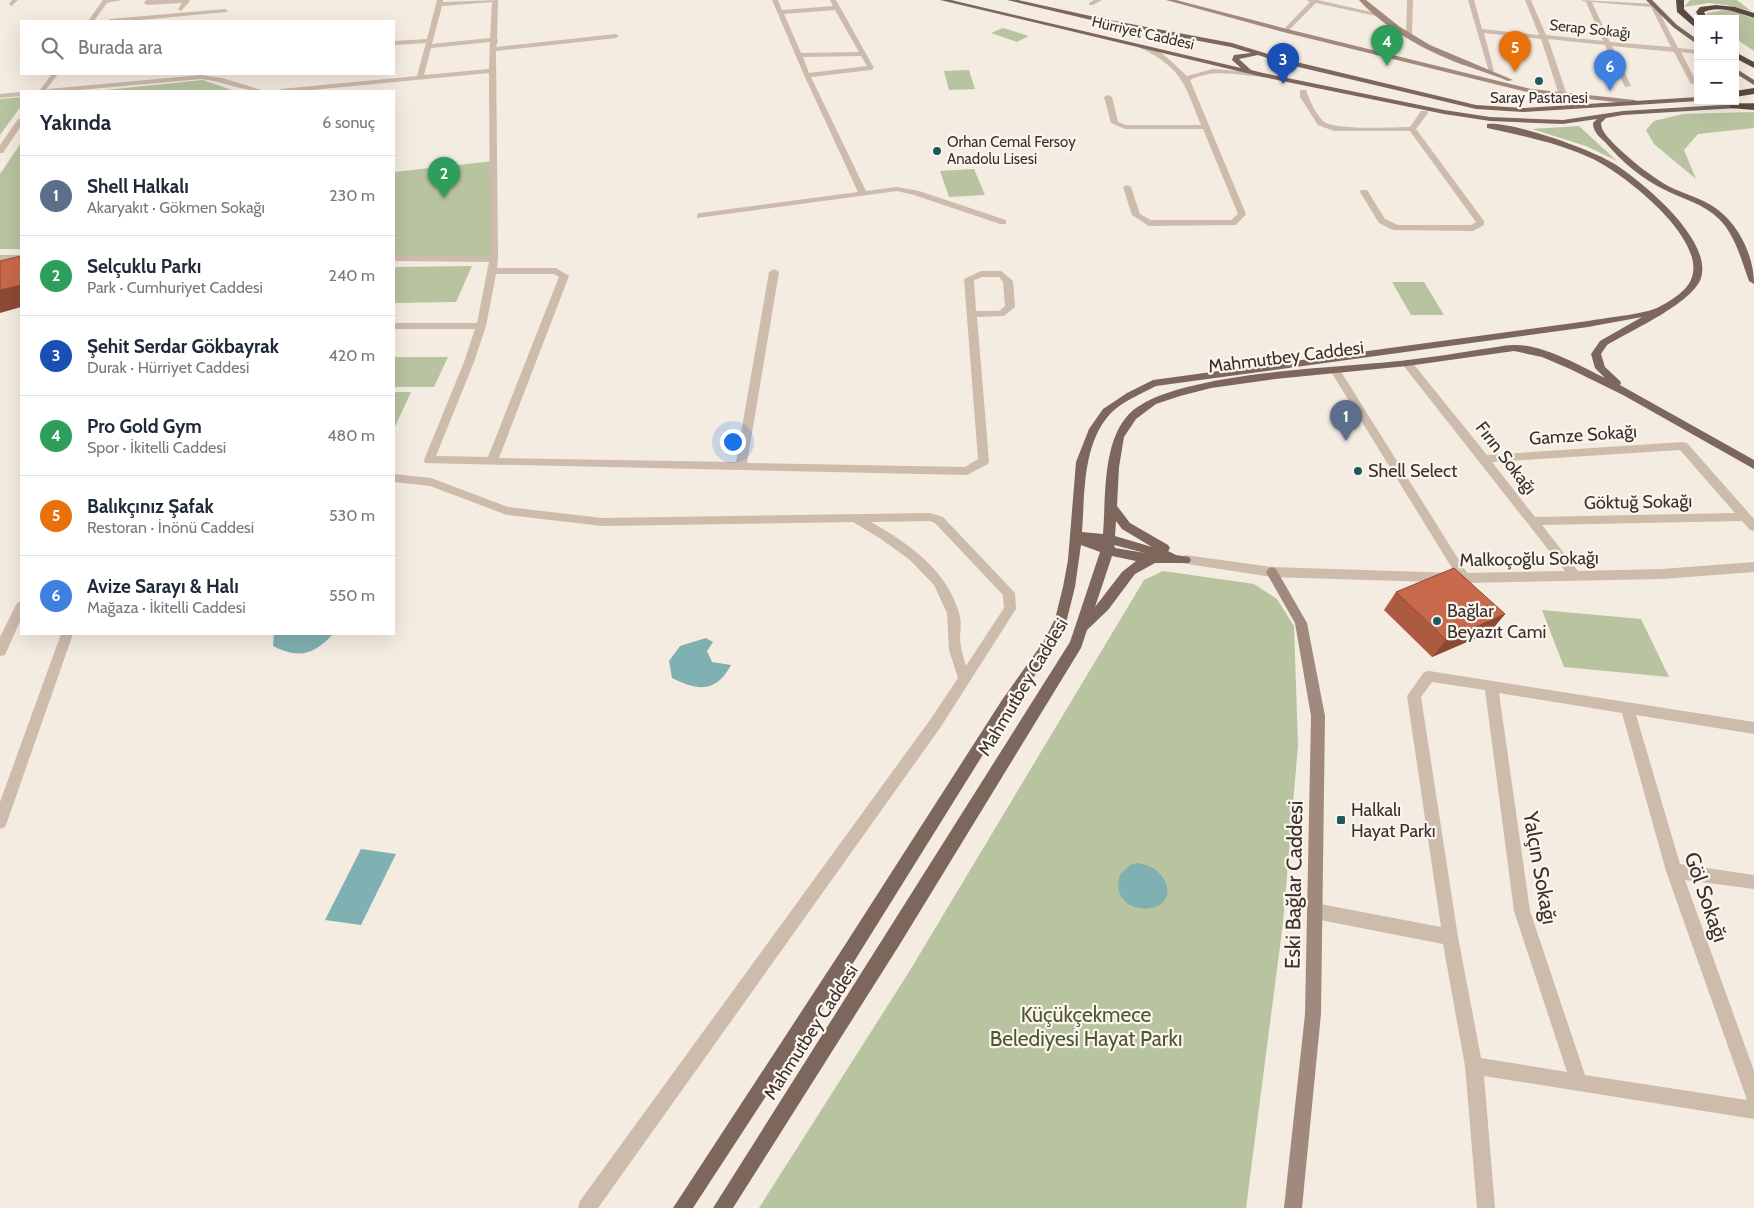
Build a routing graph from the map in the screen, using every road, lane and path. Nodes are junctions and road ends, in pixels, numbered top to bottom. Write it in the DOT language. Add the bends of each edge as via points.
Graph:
graph roads {
  1 [pos="106,0"];
  2 [pos="119,0"];
  3 [pos="149,0"];
  4 [pos="494,0"];
  5 [pos="774,0"];
  6 [pos="833,0"];
  7 [pos="943,0"];
  8 [pos="1010,0"];
  9 [pos="1099,0"];
  10 [pos="1169,0"];
  11 [pos="1362,0"];
  12 [pos="1410,0"];
  13 [pos="1471,0"];
  14 [pos="1528,0"];
  15 [pos="1584,0"];
  16 [pos="1588,0"];
  17 [pos="1680,0"];
  18 [pos="1025,1"];
  19 [pos="1312,1"];
  20 [pos="440,2"];
  21 [pos="1651,2"];
  22 [pos="1091,4"];
  23 [pos="837,8"];
  24 [pos="182,9"];
  25 [pos="225,11"];
  26 [pos="781,12"];
  27 [pos="1381,15"];
  28 [pos="1702,15"];
  29 [pos="1754,16"];
  30 [pos="92,20"];
  31 [pos="122,20"];
  32 [pos="1694,24"];
  33 [pos="1285,31"];
  34 [pos="1480,31"];
  35 [pos="616,36"];
  36 [pos="1409,36"];
  37 [pos="1543,36"];
  38 [pos="1202,39"];
  39 [pos="494,40"];
  40 [pos="1694,40"];
  41 [pos="395,43"];
  42 [pos="430,43"];
  43 [pos="1608,43"];
  44 [pos="1142,47"];
  45 [pos="1739,47"];
  46 [pos="493,49"];
  47 [pos="1221,50"];
  48 [pos="1677,51"];
  49 [pos="1694,52"];
  50 [pos="863,54"];
  51 [pos="798,55"];
  52 [pos="1178,56"];
  53 [pos="1213,56"];
  54 [pos="1754,56"];
  55 [pos="1739,57"];
  56 [pos="1286,62"];
  57 [pos="1754,66"];
  58 [pos="871,68"];
  59 [pos="1491,70"];
  60 [pos="492,71"];
  61 [pos="1739,73"];
  62 [pos="53,75"];
  63 [pos="807,75"];
  64 [pos="1263,75"];
  65 [pos="877,76"];
  66 [pos="420,78"];
  67 [pos="1186,79"];
  68 [pos="1693,83"];
  69 [pos="1754,83"];
  70 [pos="1628,86"];
  71 [pos="43,90"];
  72 [pos="59,90"];
  73 [pos="251,90"];
  74 [pos="292,90"];
  75 [pos="1338,90"];
  76 [pos="1530,90"];
  77 [pos="1754,91"];
  78 [pos="1303,92"];
  79 [pos="20,94"];
  80 [pos="1563,95"];
  81 [pos="0,96"];
  82 [pos="1108,97"];
  83 [pos="1739,97"];
  84 [pos="1754,97"];
  85 [pos="1694,99"];
  86 [pos="1739,99"];
  87 [pos="1739,100"];
  88 [pos="1635,102"];
  89 [pos="1694,104"];
  90 [pos="1754,106"];
  91 [pos="1424,113"];
  92 [pos="1604,116"];
  93 [pos="20,122"];
  94 [pos="1206,127"];
  95 [pos="1412,129"];
  96 [pos="0,152"];
  97 [pos="1127,187"];
  98 [pos="1364,192"];
  99 [pos="863,194"];
  100 [pos="700,216"];
  101 [pos="1003,222"];
  102 [pos="0,258"];
  103 [pos="20,258"];
  104 [pos="395,258"];
  105 [pos="494,260"];
  106 [pos="491,271"];
  107 [pos="774,272"];
  108 [pos="1754,279"];
  109 [pos="1658,311"];
  110 [pos="973,314"];
  111 [pos="395,326"];
  112 [pos="481,326"];
  113 [pos="1406,363"];
  114 [pos="1335,370"];
  115 [pos="1627,393"];
  116 [pos="1484,459"];
  117 [pos="492,461"];
  118 [pos="1754,465"];
  119 [pos="741,466"];
  120 [pos="395,478"];
  121 [pos="1111,507"];
  122 [pos="1745,518"];
  123 [pos="856,519"];
  124 [pos="1532,521"];
  125 [pos="1754,528"];
  126 [pos="1075,536"];
  127 [pos="1108,544"];
  128 [pos="1153,560"];
  129 [pos="1185,560"];
  130 [pos="1754,567"];
  131 [pos="1272,572"];
  132 [pos="1576,577"];
  133 [pos="1464,578"];
  134 [pos="20,608"];
  135 [pos="1081,630"];
  136 [pos="67,635"];
  137 [pos="0,651"];
  138 [pos="965,680"];
  139 [pos="1491,686"];
  140 [pos="1628,707"];
  141 [pos="1754,728"];
  142 [pos="0,822"];
  143 [pos="1674,871"];
  144 [pos="1754,882"];
  145 [pos="1315,910"];
  146 [pos="1450,938"];
  147 [pos="1474,1066"];
  148 [pos="1579,1082"];
  149 [pos="1754,1096"];
  150 [pos="1754,1110"];
  151 [pos="587,1208"];
  152 [pos="682,1208"];
  153 [pos="722,1208"];
  154 [pos="1293,1208"];
  155 [pos="1486,1208"];
  1 -- 2 [label="street"];
  1 -- 30 [label="street"];
  3 -- 24 [label="street" via="147,3 187,1"];
  4 -- 20 [label="street"];
  4 -- 39 [label="street"];
  5 -- 26 [label="street"];
  6 -- 23 [label="street"];
  7 -- 44 [label="main road, Hürriyet Caddesi"];
  8 -- 18 [label="main road, Hürriyet Caddesi"];
  9 -- 22 [label="street"];
  10 -- 33 [label="main road"];
  11 -- 27 [label="main road"];
  12 -- 36 [label="street"];
  13 -- 34 [label="street"];
  14 -- 37 [label="street"];
  15 -- 16 [label="street"];
  16 -- 21 [label="street"];
  16 -- 43 [label="street"];
  17 -- 32 [label="highway" via="1680,10"];
  18 -- 38 [label="main road, Hürriyet Caddesi" via="1104,21"];
  19 -- 27 [label="street"];
  19 -- 33 [label="street"];
  20 -- 42 [label="street"];
  21 -- 40 [label="main road"];
  21 -- 48 [label="street"];
  23 -- 26 [label="street"];
  23 -- 50 [label="street"];
  25 -- 31 [label="street"];
  26 -- 51 [label="street"];
  27 -- 36 [label="main road"];
  28 -- 29 [label="highway" via="1702,9 1728,7"];
  33 -- 76 [label="main road"];
  34 -- 37 [label="street, Serap Sokağı"];
  34 -- 59 [label="street"];
  35 -- 46 [label="street"];
  36 -- 59 [label="main road" via="1440,53"];
  37 -- 43 [label="street, Serap Sokağı"];
  37 -- 80 [label="street"];
  38 -- 47 [label="main road"];
  38 -- 56 [label="main road, Hürriyet Caddesi"];
  39 -- 42 [label="street"];
  39 -- 46 [label="street"];
  41 -- 42 [label="street"];
  42 -- 66 [label="street"];
  43 -- 48 [label="street, Serap Sokağı"];
  43 -- 70 [label="street"];
  44 -- 52 [label="main road, Hürriyet Caddesi"];
  44 -- 67 [label="street" via="1162,56"];
  45 -- 54 [label="highway"];
  46 -- 60 [label="street"];
  48 -- 49 [label="street, Serap Sokağı"];
  48 -- 68 [label="street"];
  50 -- 51 [label="street"];
  50 -- 58 [label="street"];
  51 -- 63 [label="street"];
  52 -- 53 [label="main road"];
  52 -- 64 [label="main road, Hürriyet Caddesi"];
  55 -- 57 [label="highway"];
  56 -- 64 [label="main road" via="1246,54 1236,56 1235,60 1241,66"];
  56 -- 88 [label="main road, Hürriyet Caddesi" via="1476,107 1523,110"];
  58 -- 63 [label="street"];
  58 -- 65 [label="street"];
  59 -- 76 [label="main road"];
  60 -- 66 [label="street"];
  60 -- 105 [label="street"];
  61 -- 69 [label="main road"];
  62 -- 71 [label="street"];
  63 -- 99 [label="street"];
  64 -- 67 [label="street" via="1220,71 1203,72"];
  64 -- 75 [label="main road, Hürriyet Caddesi"];
  66 -- 74 [label="street"];
  67 -- 94 [label="street"];
  72 -- 73 [label="street" via="201,77 220,79"];
  75 -- 91 [label="main road" via="1357,98"];
  75 -- 92 [label="main road" via="1490,119 1563,122"];
  76 -- 80 [label="main road"];
  77 -- 83 [label="highway"];
  78 -- 95 [label="street" via="1321,123 1337,129"];
  79 -- 81 [label="street"];
  80 -- 88 [label="main road"];
  82 -- 94 [label="street" via="1115,123 1125,127"];
  84 -- 86 [label="main road"];
  85 -- 88 [label="main road, Hürriyet Caddesi"];
  87 -- 90 [label="highway"];
  89 -- 92 [label="main road"];
  91 -- 95 [label="street"];
  91 -- 109 [label="main road" via="1560,143 1610,165 1634,183 1676,223 1690,240 1697,256 1695,282 1681,299"];
  92 -- 108 [label="main road" via="1597,122 1597,128 1629,161 1660,184 1720,215 1738,237"];
  93 -- 96 [label="street"];
  94 -- 97 [label="street" via="1242,214 1232,223 1148,223 1136,215"];
  95 -- 98 [label="street" via="1481,223 1473,228 1396,228 1382,221"];
  99 -- 100 [label="street"];
  99 -- 101 [label="street" via="898,189"];
  102 -- 103 [label="street"];
  104 -- 105 [label="street"];
  105 -- 106 [label="street"];
  106 -- 112 [label="street"];
  106 -- 117 [label="street" via="556,271 564,276"];
  107 -- 119 [label="street"];
  109 -- 115 [label="main road" via="1603,343 1596,354 1600,368"];
  109 -- 126 [label="main road, Mahmutbey Caddesi" via="1588,324 1153,383 1107,411 1094,429 1082,462"];
  110 -- 110 [label="street" via="1001,314 1010,307 1008,281 1001,274 981,274 969,279"];
  110 -- 119 [label="street" via="984,461 967,471"];
  111 -- 112 [label="street"];
  112 -- 117 [label="street" via="429,460"];
  113 -- 114 [label="main road, Mahmutbey Caddesi"];
  113 -- 115 [label="main road, Mahmutbey Caddesi" via="1514,348 1545,354"];
  113 -- 116 [label="street, Fırın Sokağı"];
  114 -- 121 [label="main road, Mahmutbey Caddesi" via="1210,385 1152,402 1132,417 1119,437 1113,467"];
  114 -- 133 [label="street"];
  115 -- 118 [label="main road, Mahmutbey Caddesi"];
  116 -- 122 [label="street, Gamze Sokağı" via="1683,446"];
  116 -- 124 [label="street, Fırın Sokağı"];
  117 -- 119 [label="street"];
  120 -- 123 [label="street" via="431,482 507,511 602,522"];
  121 -- 127 [label="main road, Mahmutbey Caddesi"];
  121 -- 129 [label="main road" via="1126,526"];
  122 -- 124 [label="street, Göktuğ Sokağı"];
  122 -- 125 [label="street"];
  123 -- 138 [label="street" via="895,542 938,582 953,614 958,666"];
  123 -- 138 [label="street" via="914,517 939,520 1009,592 1010,609"];
  124 -- 132 [label="street, Fırın Sokağı"];
  126 -- 127 [label="main road" via="1088,543"];
  126 -- 152 [label="main road, Mahmutbey Caddesi" via="1069,587 1061,619 1049,644"];
  127 -- 128 [label="main road" via="1130,556"];
  127 -- 129 [label="main road"];
  127 -- 135 [label="main road, Mahmutbey Caddesi" via="1101,577"];
  128 -- 129 [label="main road"];
  128 -- 135 [label="main road" via="1129,570 1108,601"];
  129 -- 131 [label="street, Malkoçoğlu Sokağı"];
  130 -- 132 [label="street, Malkoçoğlu Sokağı"];
  131 -- 133 [label="street, Malkoçoğlu Sokağı"];
  131 -- 145 [label="main road, Eski Bağlar Caddesi" via="1301,623 1318,716"];
  132 -- 133 [label="street, Malkoçoğlu Sokağı"];
  134 -- 137 [label="street"];
  135 -- 153 [label="main road, Mahmutbey Caddesi" via="1076,644 894,938"];
  136 -- 142 [label="street"];
  138 -- 151 [label="street"];
  139 -- 140 [label="street"];
  139 -- 146 [label="street" via="1429,676 1414,696"];
  139 -- 148 [label="street, Yalçın Sokağı" via="1522,911"];
  140 -- 141 [label="street"];
  140 -- 143 [label="street, Göl Sokağı"];
  143 -- 144 [label="street"];
  143 -- 149 [label="street, Göl Sokağı"];
  145 -- 146 [label="street"];
  145 -- 154 [label="main road, Eski Bağlar Caddesi" via="1313,1014"];
  146 -- 147 [label="street"];
  147 -- 148 [label="street"];
  147 -- 155 [label="street"];
  148 -- 150 [label="street"];
}
